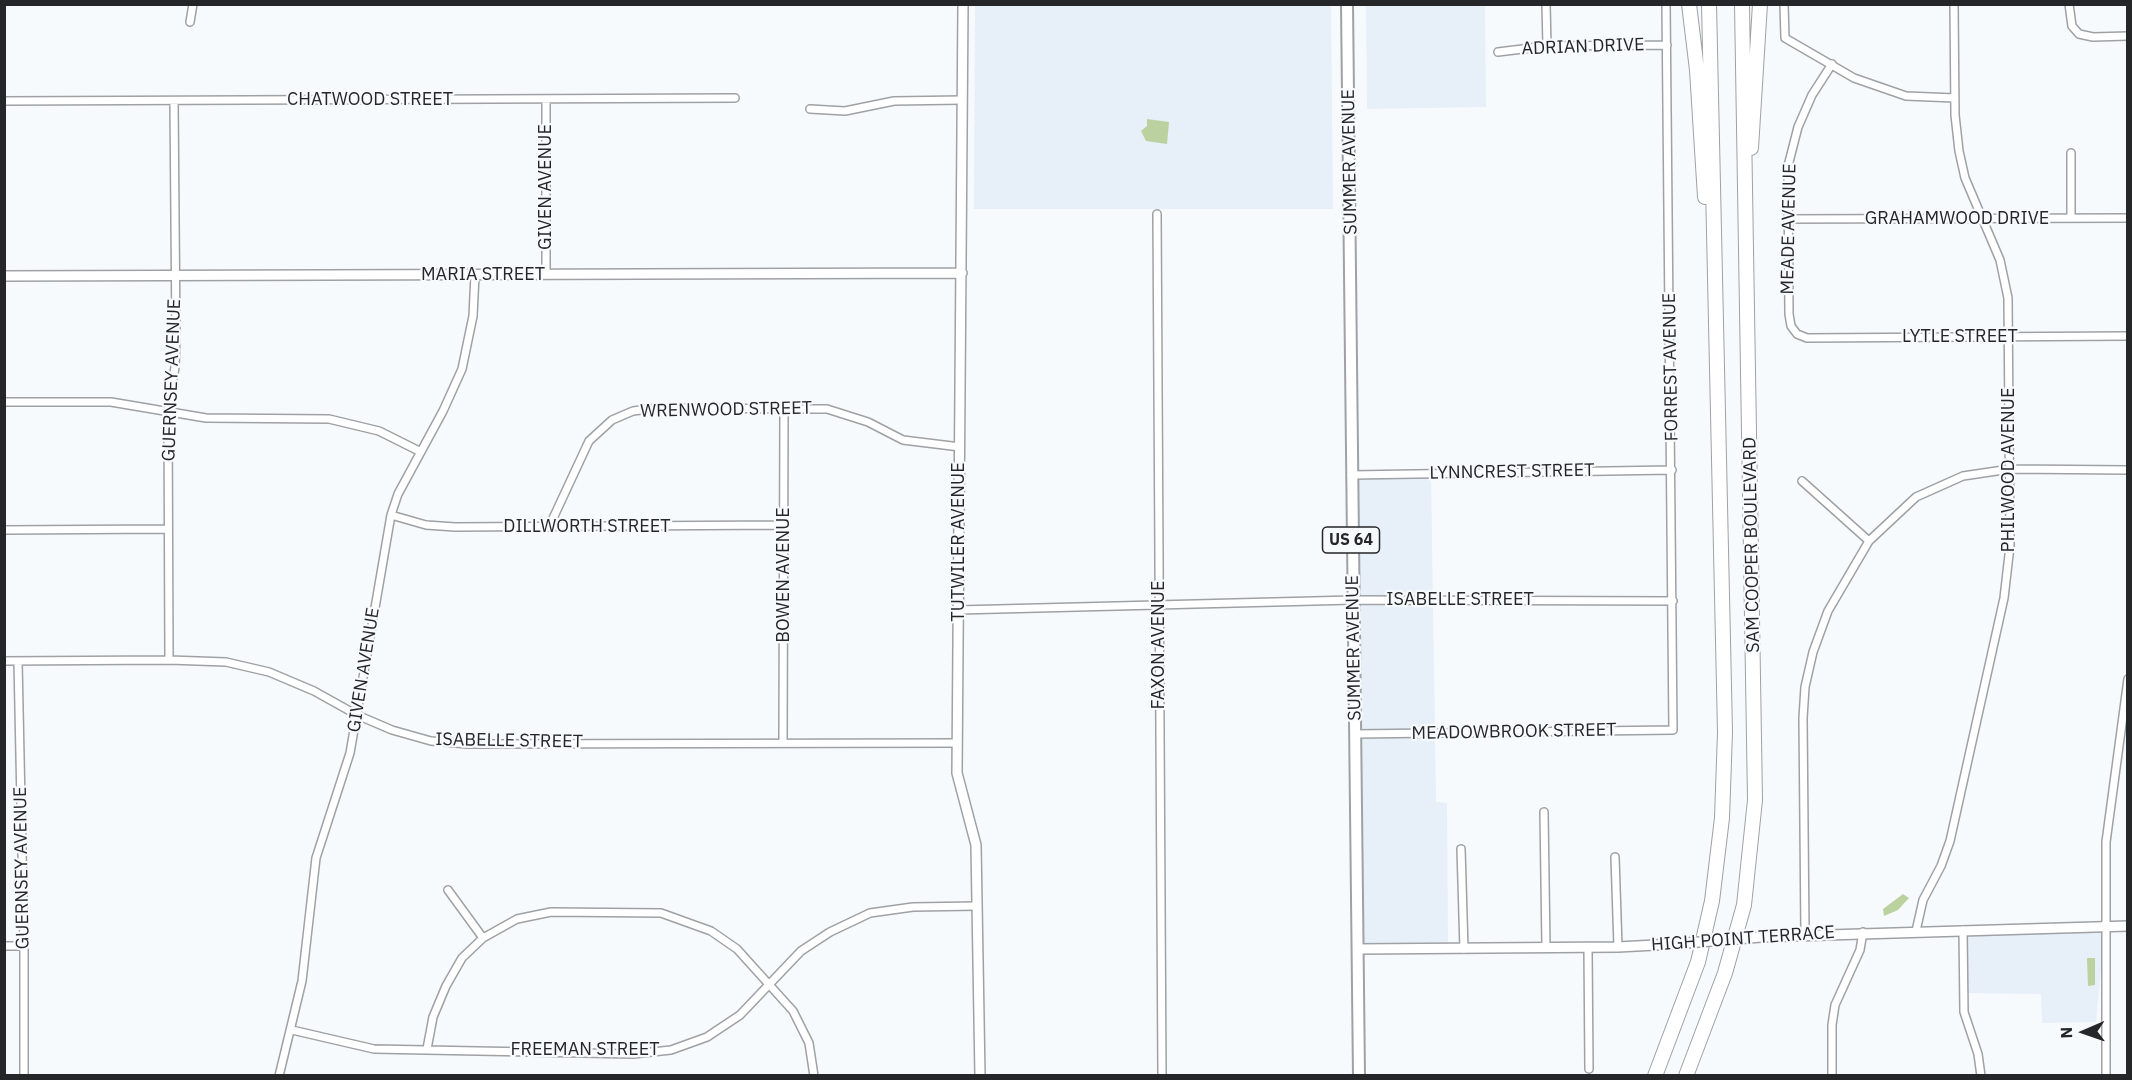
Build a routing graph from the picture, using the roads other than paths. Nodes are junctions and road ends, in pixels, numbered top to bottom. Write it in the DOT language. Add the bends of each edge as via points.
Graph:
graph roads {
  1 [pos="193,4"];
  2 [pos="963,4"];
  3 [pos="1347,4"];
  4 [pos="1546,4"];
  5 [pos="1666,4"];
  6 [pos="1689,4"];
  7 [pos="1709,4"];
  8 [pos="1742,4"];
  9 [pos="1760,4"];
  10 [pos="1784,4"];
  11 [pos="1954,4"];
  12 [pos="2069,4"];
  13 [pos="190,22"];
  14 [pos="2127,36"];
  15 [pos="1667,45"];
  16 [pos="1547,46"];
  17 [pos="1498,52"];
  18 [pos="1832,64"];
  19 [pos="735,98"];
  20 [pos="1955,98"];
  21 [pos="546,99"];
  22 [pos="174,100"];
  23 [pos="962,100"];
  24 [pos="4,101"];
  25 [pos="810,109"];
  26 [pos="2071,153"];
  27 [pos="1745,180"];
  28 [pos="1157,214"];
  29 [pos="1983,218"];
  30 [pos="2071,218"];
  31 [pos="2127,218"];
  32 [pos="1787,219"];
  33 [pos="962,273"];
  34 [pos="546,274"];
  35 [pos="176,275"];
  36 [pos="475,275"];
  37 [pos="4,276"];
  38 [pos="1794,331"];
  39 [pos="2127,336"];
  40 [pos="2010,337"];
  41 [pos="4,402"];
  42 [pos="784,408"];
  43 [pos="168,412"];
  44 [pos="1718,422"];
  45 [pos="960,447"];
  46 [pos="421,452"];
  47 [pos="2010,469"];
  48 [pos="1672,470"];
  49 [pos="2127,470"];
  50 [pos="1351,475"];
  51 [pos="1802,481"];
  52 [pos="391,515"];
  53 [pos="784,525"];
  54 [pos="549,527"];
  55 [pos="168,529"];
  56 [pos="4,530"];
  57 [pos="1869,541"];
  58 [pos="1353,600"];
  59 [pos="1673,601"];
  60 [pos="1158,605"];
  61 [pos="959,610"];
  62 [pos="169,660"];
  63 [pos="4,661"];
  64 [pos="18,661"];
  65 [pos="2127,679"];
  66 [pos="357,716"];
  67 [pos="1673,730"];
  68 [pos="1356,734"];
  69 [pos="783,742"];
  70 [pos="957,743"];
  71 [pos="1544,812"];
  72 [pos="1461,849"];
  73 [pos="1615,857"];
  74 [pos="448,891"];
  75 [pos="977,906"];
  76 [pos="2127,926"];
  77 [pos="2105,927"];
  78 [pos="1963,930"];
  79 [pos="1916,931"];
  80 [pos="1863,932"];
  81 [pos="1805,934"];
  82 [pos="483,938"];
  83 [pos="4,946"];
  84 [pos="24,946"];
  85 [pos="1546,947"];
  86 [pos="1618,947"];
  87 [pos="1587,948"];
  88 [pos="1358,949"];
  89 [pos="1464,949"];
  90 [pos="770,985"];
  91 [pos="292,1030"];
  92 [pos="427,1049"];
  93 [pos="1589,1069"];
  94 [pos="24,1076"];
  95 [pos="279,1076"];
  96 [pos="814,1076"];
  97 [pos="980,1076"];
  98 [pos="1162,1076"];
  99 [pos="1359,1076"];
  100 [pos="1655,1076"];
  101 [pos="1686,1076"];
  102 [pos="1832,1076"];
  103 [pos="1980,1076"];
  104 [pos="2106,1076"];
  1 -- 13 [label="street"];
  2 -- 23 [label="street, TUTWILER AVENUE"];
  3 -- 50 [label="main road, SUMMER AVENUE / US 64"];
  4 -- 16 [label="street"];
  5 -- 15 [label="street, FORREST AVENUE"];
  6 -- 44 [label="highway" via="1697,70"];
  7 -- 44 [label="highway, SAM COOPER BOULEVARD"];
  8 -- 27 [label="highway, SAM COOPER BOULEVARD"];
  9 -- 27 [label="highway" via="1754,135"];
  10 -- 18 [label="street" via="1785,38"];
  11 -- 20 [label="street, PHILWOOD AVENUE"];
  12 -- 14 [label="street" via="2072,26 2079,34"];
  15 -- 16 [label="street, ADRIAN DRIVE"];
  15 -- 48 [label="street, FORREST AVENUE"];
  16 -- 17 [label="street, ADRIAN DRIVE"];
  18 -- 20 [label="street" via="1863,83 1890,93"];
  18 -- 32 [label="street, MEADE AVENUE" via="1812,95 1794,137 1788,166"];
  19 -- 21 [label="street, CHATWOOD STREET"];
  20 -- 29 [label="street, PHILWOOD AVENUE" via="1965,178"];
  21 -- 22 [label="street, CHATWOOD STREET"];
  21 -- 34 [label="street, GIVEN AVENUE"];
  22 -- 24 [label="street, CHATWOOD STREET"];
  22 -- 35 [label="street, GUERNSEY AVENUE"];
  23 -- 25 [label="street" via="894,101 848,111"];
  23 -- 33 [label="street, TUTWILER AVENUE"];
  26 -- 30 [label="street"];
  27 -- 101 [label="highway, SAM COOPER BOULEVARD" via="1755,740 1753,831 1744,905 1725,973"];
  28 -- 60 [label="street, FAXON AVENUE"];
  29 -- 30 [label="street, GRAHAMWOOD DRIVE"];
  29 -- 32 [label="street, GRAHAMWOOD DRIVE"];
  29 -- 40 [label="street, PHILWOOD AVENUE" via="2003,270"];
  30 -- 31 [label="street, GRAHAMWOOD DRIVE"];
  32 -- 38 [label="street, MEADE AVENUE" via="1789,314"];
  33 -- 34 [label="street, MARIA STREET"];
  33 -- 45 [label="street, TUTWILER AVENUE"];
  34 -- 36 [label="street, MARIA STREET"];
  35 -- 36 [label="street, MARIA STREET"];
  35 -- 37 [label="street, MARIA STREET"];
  35 -- 43 [label="street, GUERNSEY AVENUE" via="176,356"];
  36 -- 46 [label="street, GIVEN AVENUE" via="474,316 462,369"];
  38 -- 40 [label="street, LYTLE STREET" via="1807,338"];
  39 -- 40 [label="street, LYTLE STREET"];
  40 -- 47 [label="street, PHILWOOD AVENUE"];
  41 -- 43 [label="street" via="111,402"];
  42 -- 45 [label="street, WRENWOOD STREET" via="827,409 868,422 903,441"];
  42 -- 53 [label="street, BOWEN AVENUE"];
  42 -- 54 [label="street, WRENWOOD STREET" via="656,408 622,415 589,441"];
  43 -- 46 [label="street" via="216,419 329,419 379,431"];
  43 -- 55 [label="street, GUERNSEY AVENUE"];
  44 -- 100 [label="highway, SAM COOPER BOULEVARD" via="1725,732 1722,818 1712,901 1698,963"];
  45 -- 61 [label="street, TUTWILER AVENUE"];
  46 -- 52 [label="street, GIVEN AVENUE"];
  47 -- 49 [label="street"];
  47 -- 57 [label="street" via="1980,471 1928,490 1895,514"];
  47 -- 79 [label="street, PHILWOOD AVENUE" via="2010,546 2004,598 1950,841 1923,900"];
  48 -- 50 [label="street, LYNNCREST STREET"];
  48 -- 59 [label="street, FORREST AVENUE"];
  50 -- 58 [label="main road, SUMMER AVENUE / US 64"];
  51 -- 57 [label="street"];
  52 -- 54 [label="street, DILLWORTH STREET" via="440,527"];
  52 -- 66 [label="street, GIVEN AVENUE"];
  53 -- 54 [label="street, DILLWORTH STREET"];
  53 -- 69 [label="street, BOWEN AVENUE"];
  55 -- 56 [label="street"];
  55 -- 62 [label="street, GUERNSEY AVENUE"];
  57 -- 81 [label="street" via="1828,611 1805,687"];
  58 -- 59 [label="street, ISABELLE STREET"];
  58 -- 60 [label="street, ISABELLE STREET"];
  58 -- 68 [label="main road, SUMMER AVENUE / US 64"];
  59 -- 67 [label="street, FORREST AVENUE"];
  60 -- 61 [label="street, ISABELLE STREET"];
  60 -- 98 [label="street, FAXON AVENUE"];
  61 -- 70 [label="street, TUTWILER AVENUE"];
  62 -- 64 [label="street, ISABELLE STREET"];
  62 -- 66 [label="street, ISABELLE STREET" via="226,662 269,672 315,691"];
  63 -- 64 [label="street, ISABELLE STREET"];
  64 -- 84 [label="street, GUERNSEY AVENUE"];
  65 -- 77 [label="street" via="2106,842"];
  66 -- 69 [label="street, ISABELLE STREET" via="411,736 467,744"];
  66 -- 91 [label="street, GIVEN AVENUE" via="351,753 316,858 302,981"];
  67 -- 68 [label="street, MEADOWBROOK STREET"];
  68 -- 88 [label="main road, SUMMER AVENUE / US 64"];
  69 -- 70 [label="street, ISABELLE STREET"];
  70 -- 75 [label="street, TUTWILER AVENUE" via="960,791 975,834"];
  71 -- 85 [label="street"];
  72 -- 89 [label="street"];
  73 -- 86 [label="street"];
  74 -- 82 [label="street"];
  75 -- 90 [label="street, FREEMAN STREET" via="913,907 870,913 801,951"];
  75 -- 97 [label="street, TUTWILER AVENUE"];
  76 -- 77 [label="street, HIGH POINT TERRACE"];
  77 -- 78 [label="street, HIGH POINT TERRACE"];
  77 -- 104 [label="street"];
  78 -- 79 [label="street, HIGH POINT TERRACE"];
  78 -- 103 [label="street" via="1964,1012 1978,1054"];
  79 -- 80 [label="street, HIGH POINT TERRACE"];
  80 -- 81 [label="street, HIGH POINT TERRACE"];
  80 -- 102 [label="street" via="1860,950 1835,1005"];
  81 -- 86 [label="street, HIGH POINT TERRACE, bridge"];
  82 -- 90 [label="street" via="517,920 551,912 661,913 711,931 736,949"];
  82 -- 92 [label="street" via="462,958 446,986 433,1017"];
  83 -- 84 [label="street"];
  84 -- 94 [label="street, GUERNSEY AVENUE"];
  85 -- 87 [label="street, HIGH POINT TERRACE"];
  85 -- 89 [label="street, HIGH POINT TERRACE"];
  86 -- 87 [label="street, HIGH POINT TERRACE"];
  87 -- 93 [label="street"];
  88 -- 89 [label="street, HIGH POINT TERRACE"];
  88 -- 99 [label="main road, SUMMER AVENUE / US 64"];
  90 -- 92 [label="street, FREEMAN STREET" via="740,1015 707,1037 671,1050 633,1054"];
  90 -- 96 [label="street" via="793,1011 804,1032"];
  91 -- 92 [label="street, FREEMAN STREET" via="374,1049"];
  91 -- 95 [label="street, GIVEN AVENUE"];
}
